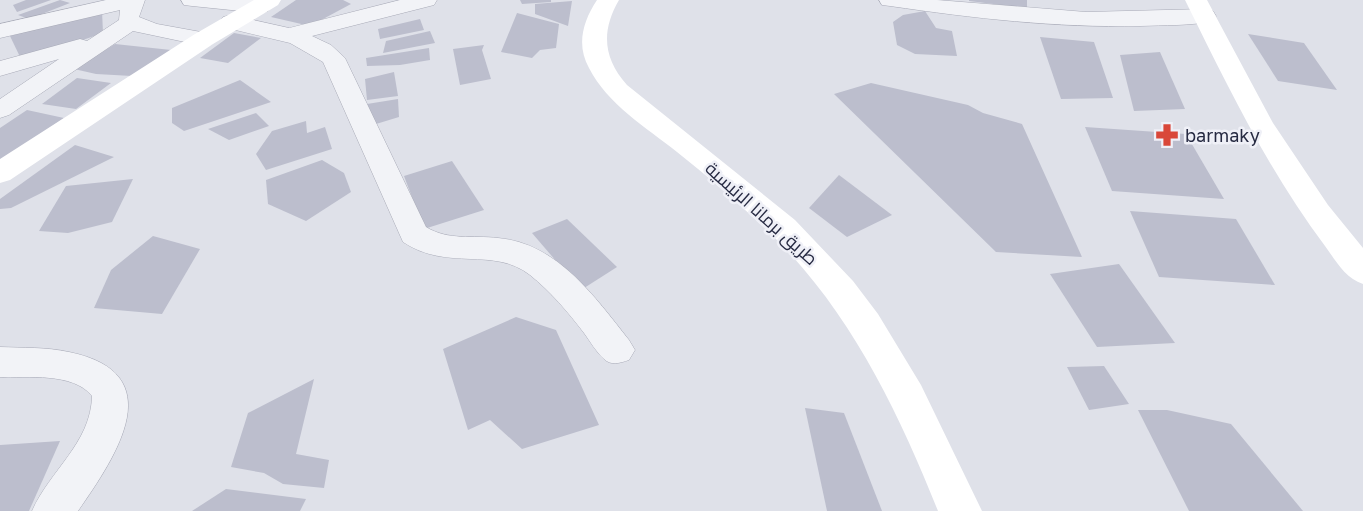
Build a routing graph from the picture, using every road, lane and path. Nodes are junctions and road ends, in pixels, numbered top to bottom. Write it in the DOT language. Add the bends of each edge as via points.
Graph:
graph roads {
  1 [pos="192,0"];
  2 [pos="426,0"];
  3 [pos="608,0"];
  4 [pos="900,1"];
  5 [pos="265,3"];
  6 [pos="133,8"];
  7 [pos="1201,8"];
  8 [pos="231,22"];
  9 [pos="0,31"];
  10 [pos="286,36"];
  11 [pos="109,37"];
  12 [pos="204,39"];
  13 [pos="0,69"];
  14 [pos="0,110"];
  15 [pos="0,173"];
  16 [pos="1363,271"];
  17 [pos="617,350"];
  18 [pos="0,362"];
  19 [pos="52,511"];
  20 [pos="960,511"];
  1 -- 5 [label="street"];
  2 -- 10 [label="street"];
  3 -- 20 [label="main road, طريق برمانا الرئيسية" via="597,16 594,32 594,48 601,68 628,100 728,178 827,272 858,313 931,440"];
  4 -- 7 [label="street" via="1085,21 1152,20"];
  5 -- 8 [label="main road"];
  6 -- 9 [label="street"];
  6 -- 11 [label="street"];
  6 -- 12 [label="street" via="152,30"];
  7 -- 16 [label="main road" via="1259,123 1317,213"];
  8 -- 10 [label="street"];
  8 -- 12 [label="main road"];
  10 -- 17 [label="street" via="325,51 338,64 414,234 427,244 442,248 497,249 529,257 590,314"];
  11 -- 13 [label="street"];
  11 -- 14 [label="street"];
  12 -- 15 [label="main road"];
  18 -- 19 [label="street" via="76,369 104,382 111,393 107,427 74,484"];
}
